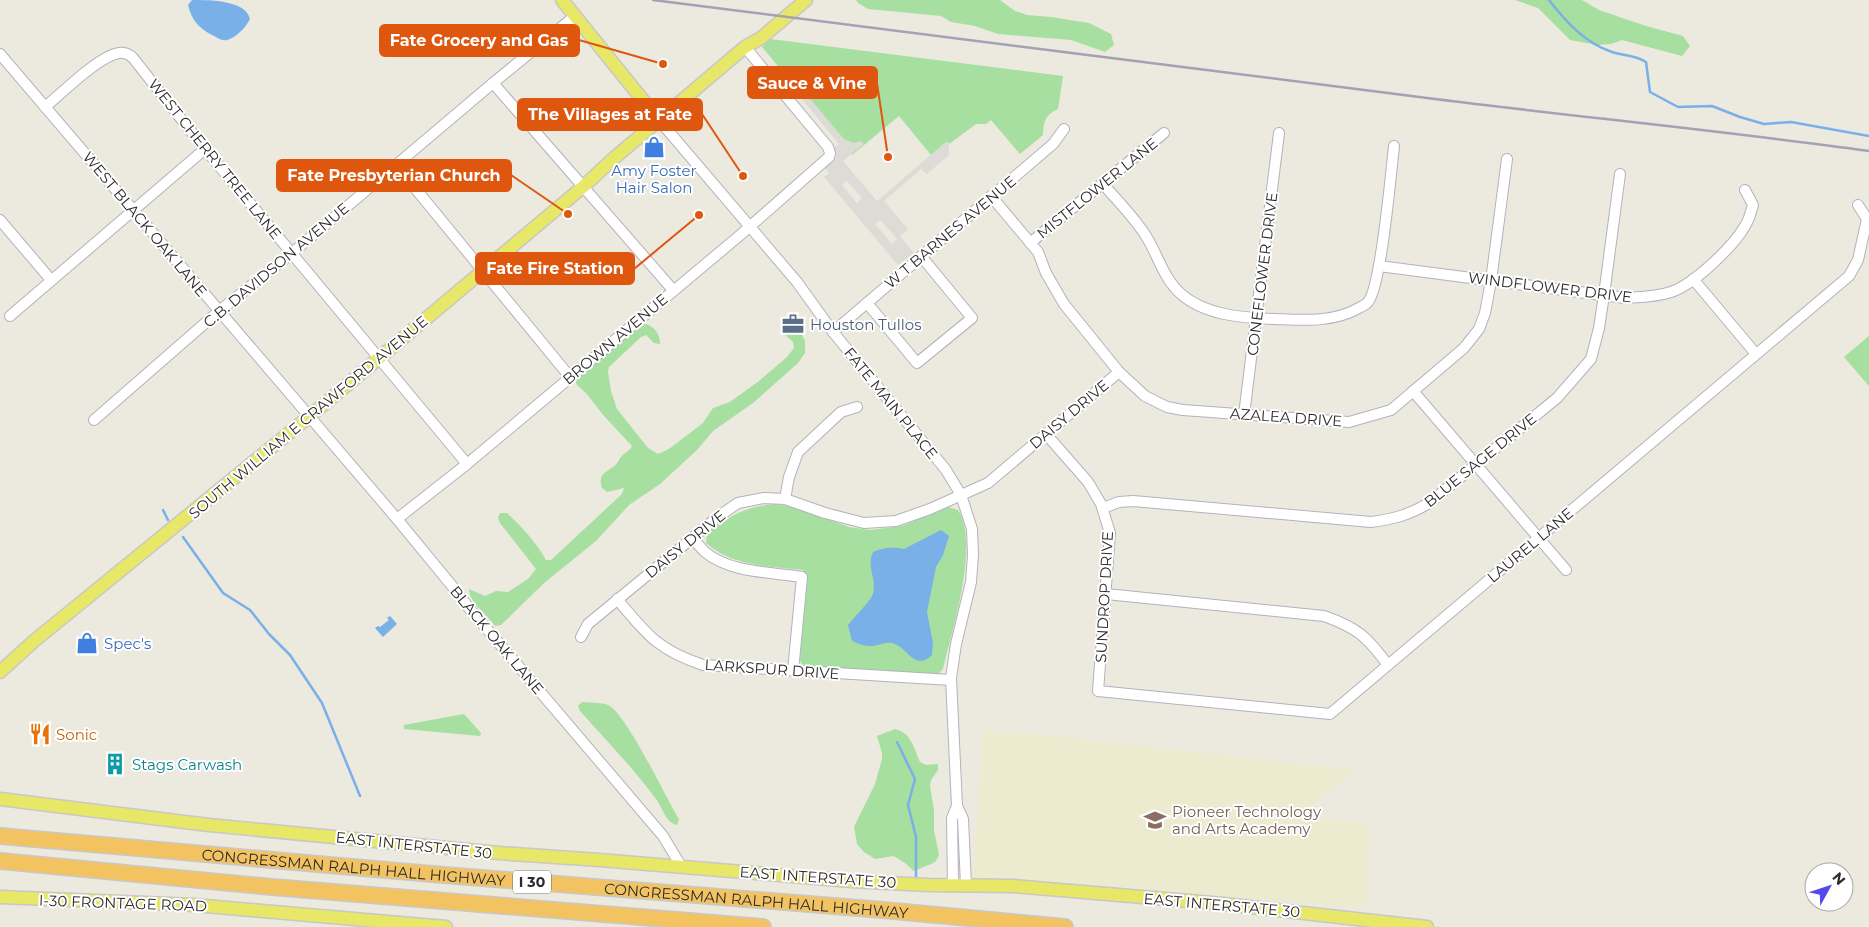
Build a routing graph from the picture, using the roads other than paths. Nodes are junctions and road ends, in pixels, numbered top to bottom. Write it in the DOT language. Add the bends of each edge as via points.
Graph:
graph roads {
  1 [pos="562,0"];
  2 [pos="806,0"];
  3 [pos="575,16"];
  4 [pos="744,47"];
  5 [pos="0,54"];
  6 [pos="494,83"];
  7 [pos="45,107"];
  8 [pos="660,120"];
  9 [pos="1064,129"];
  10 [pos="1164,133"];
  11 [pos="1279,134"];
  12 [pos="1394,146"];
  13 [pos="205,149"];
  14 [pos="1507,159"];
  15 [pos="396,165"];
  16 [pos="1620,174"];
  17 [pos="1102,183"];
  18 [pos="584,186"];
  19 [pos="1745,190"];
  20 [pos="991,196"];
  21 [pos="1858,205"];
  22 [pos="134,210"];
  23 [pos="0,220"];
  24 [pos="749,226"];
  25 [pos="1030,243"];
  26 [pos="292,253"];
  27 [pos="921,256"];
  28 [pos="1379,266"];
  29 [pos="484,271"];
  30 [pos="1693,279"];
  31 [pos="51,280"];
  32 [pos="1491,281"];
  33 [pos="673,290"];
  34 [pos="1604,295"];
  35 [pos="866,303"];
  36 [pos="219,311"];
  37 [pos="10,316"];
  38 [pos="1256,318"];
  39 [pos="833,332"];
  40 [pos="1756,354"];
  41 [pos="379,357"];
  42 [pos="1119,372"];
  43 [pos="570,377"];
  44 [pos="1413,391"];
  45 [pos="857,407"];
  46 [pos="1244,415"];
  47 [pos="310,416"];
  48 [pos="94,420"];
  49 [pos="1046,434"];
  50 [pos="467,464"];
  51 [pos="1476,464"];
  52 [pos="961,495"];
  53 [pos="785,499"];
  54 [pos="1103,508"];
  55 [pos="397,519"];
  56 [pos="692,538"];
  57 [pos="1539,538"];
  58 [pos="1566,570"];
  59 [pos="1106,594"];
  60 [pos="617,599"];
  61 [pos="581,637"];
  62 [pos="1388,665"];
  63 [pos="793,671"];
  64 [pos="0,672"];
  65 [pos="950,680"];
  66 [pos="1098,691"];
  67 [pos="0,799"];
  68 [pos="0,836"];
  69 [pos="0,862"];
  70 [pos="681,866"];
  71 [pos="959,885"];
  72 [pos="0,897"];
  73 [pos="446,927"];
  74 [pos="763,927"];
  75 [pos="1065,927"];
  76 [pos="1427,927"];
  1 -- 3 [label="main road, FATE MAIN PLACE"];
  2 -- 4 [label="main road, SOUTH WILLIAM E CRAWFORD AVENUE" via="761,38"];
  3 -- 6 [label="street, C.B. DAVIDSON AVENUE"];
  3 -- 8 [label="main road, FATE MAIN PLACE"];
  4 -- 8 [label="main road, SOUTH WILLIAM E CRAWFORD AVENUE"];
  4 -- 24 [label="street, BROWN AVENUE" via="830,153"];
  5 -- 7 [label="street, WEST BLACK OAK LANE"];
  6 -- 15 [label="street, C.B. DAVIDSON AVENUE"];
  6 -- 18 [label="street"];
  7 -- 13 [label="street, WEST CHERRY TREE LANE" via="102,60 128,53"];
  7 -- 22 [label="street, WEST BLACK OAK LANE"];
  8 -- 18 [label="main road, SOUTH WILLIAM E CRAWFORD AVENUE"];
  8 -- 24 [label="street, FATE MAIN PLACE"];
  9 -- 20 [label="street, W T BARNES AVENUE" via="1053,144"];
  10 -- 17 [label="street, MISTFLOWER LANE"];
  11 -- 38 [label="street, CONEFLOWER DRIVE"];
  12 -- 28 [label="street"];
  13 -- 22 [label="street"];
  13 -- 26 [label="street, WEST CHERRY TREE LANE"];
  14 -- 32 [label="street, AZALEA DRIVE"];
  15 -- 26 [label="street, C.B. DAVIDSON AVENUE"];
  15 -- 29 [label="street"];
  16 -- 34 [label="street, BLUE SAGE DRIVE"];
  17 -- 25 [label="street, MISTFLOWER LANE"];
  17 -- 38 [label="street" via="1146,236 1166,277 1180,293 1195,305 1219,313"];
  18 -- 29 [label="main road, SOUTH WILLIAM E CRAWFORD AVENUE"];
  18 -- 33 [label="street"];
  19 -- 30 [label="street, WINDFLOWER DRIVE" via="1753,205 1746,226 1716,260"];
  20 -- 25 [label="street, AZALEA DRIVE"];
  20 -- 27 [label="street, W T BARNES AVENUE"];
  21 -- 40 [label="street, LAUREL LANE" via="1867,219 1858,260 1849,276"];
  22 -- 31 [label="street"];
  22 -- 36 [label="street, WEST BLACK OAK LANE"];
  23 -- 31 [label="street"];
  24 -- 33 [label="street, BROWN AVENUE"];
  24 -- 39 [label="street, FATE MAIN PLACE"];
  25 -- 42 [label="street, AZALEA DRIVE" via="1038,252 1064,304"];
  26 -- 36 [label="street, C.B. DAVIDSON AVENUE"];
  26 -- 41 [label="street, WEST CHERRY TREE LANE"];
  27 -- 35 [label="street, W T BARNES AVENUE"];
  27 -- 35 [label="street" via="972,318 917,363"];
  28 -- 32 [label="street, WINDFLOWER DRIVE"];
  28 -- 38 [label="street" via="1371,297 1367,304 1354,311 1314,320"];
  29 -- 41 [label="main road, SOUTH WILLIAM E CRAWFORD AVENUE"];
  29 -- 43 [label="street"];
  30 -- 34 [label="street, WINDFLOWER DRIVE" via="1672,292 1651,297"];
  30 -- 40 [label="street"];
  31 -- 37 [label="street"];
  32 -- 34 [label="street, WINDFLOWER DRIVE"];
  32 -- 44 [label="street, AZALEA DRIVE" via="1479,328 1464,348"];
  33 -- 43 [label="street, BROWN AVENUE"];
  34 -- 51 [label="street, BLUE SAGE DRIVE" via="1591,359 1557,398"];
  35 -- 39 [label="street, W T BARNES AVENUE"];
  36 -- 47 [label="street, WEST BLACK OAK LANE"];
  36 -- 48 [label="street, C.B. DAVIDSON AVENUE"];
  38 -- 46 [label="street, CONEFLOWER DRIVE"];
  39 -- 52 [label="street, FATE MAIN PLACE" via="946,470"];
  40 -- 57 [label="street, LAUREL LANE"];
  41 -- 47 [label="main road, SOUTH WILLIAM E CRAWFORD AVENUE"];
  41 -- 50 [label="street, WEST CHERRY TREE LANE"];
  42 -- 46 [label="street, AZALEA DRIVE" via="1145,396 1167,408"];
  42 -- 49 [label="street, DAISY DRIVE"];
  43 -- 50 [label="street, BROWN AVENUE"];
  44 -- 46 [label="street, AZALEA DRIVE" via="1391,410 1349,422"];
  44 -- 51 [label="street"];
  45 -- 53 [label="street" via="841,412 798,452"];
  47 -- 55 [label="street, BLACK OAK LANE"];
  47 -- 64 [label="main road, SOUTH WILLIAM E CRAWFORD AVENUE"];
  49 -- 52 [label="street, DAISY DRIVE" via="988,482"];
  49 -- 54 [label="street, SUNDROP DRIVE" via="1088,482"];
  50 -- 55 [label="street, BROWN AVENUE"];
  51 -- 54 [label="street, BLUE SAGE DRIVE" via="1415,512 1370,522 1132,501"];
  51 -- 57 [label="street"];
  52 -- 53 [label="street, DAISY DRIVE" via="896,520 864,523"];
  52 -- 65 [label="street, FATE MAIN PLACE" via="972,529 973,555 971,582"];
  53 -- 56 [label="street, DAISY DRIVE" via="764,498 738,503"];
  54 -- 59 [label="street, SUNDROP DRIVE" via="1110,533"];
  55 -- 70 [label="street, BLACK OAK LANE" via="663,836"];
  56 -- 60 [label="street, DAISY DRIVE"];
  56 -- 63 [label="street" via="706,552 737,567 802,577"];
  57 -- 58 [label="street"];
  57 -- 62 [label="street, LAUREL LANE"];
  59 -- 62 [label="street" via="1324,616 1347,624 1364,636"];
  59 -- 66 [label="street, SUNDROP DRIVE"];
  60 -- 61 [label="street, DAISY DRIVE" via="588,624"];
  60 -- 63 [label="street, LARKSPUR DRIVE" via="644,632 664,649 684,659 721,667"];
  62 -- 66 [label="street, LAUREL LANE" via="1330,714"];
  63 -- 65 [label="street, LARKSPUR DRIVE"];
  65 -- 71 [label="street, FATE MAIN PLACE" via="957,806 963,819"];
  67 -- 70 [label="main road, EAST INTERSTATE 30" via="209,825 499,854"];
  68 -- 75 [label="highway, CONGRESSMAN RALPH HALL HIGHWAY / I 30"];
  69 -- 74 [label="highway, CONGRESSMAN RALPH HALL HIGHWAY / I 30"];
  70 -- 71 [label="main road, EAST INTERSTATE 30" via="851,881"];
  71 -- 76 [label="main road, EAST INTERSTATE 30" via="1014,886 1224,904"];
  72 -- 73 [label="main road, I-30 FRONTAGE ROAD" via="194,905"];
}
